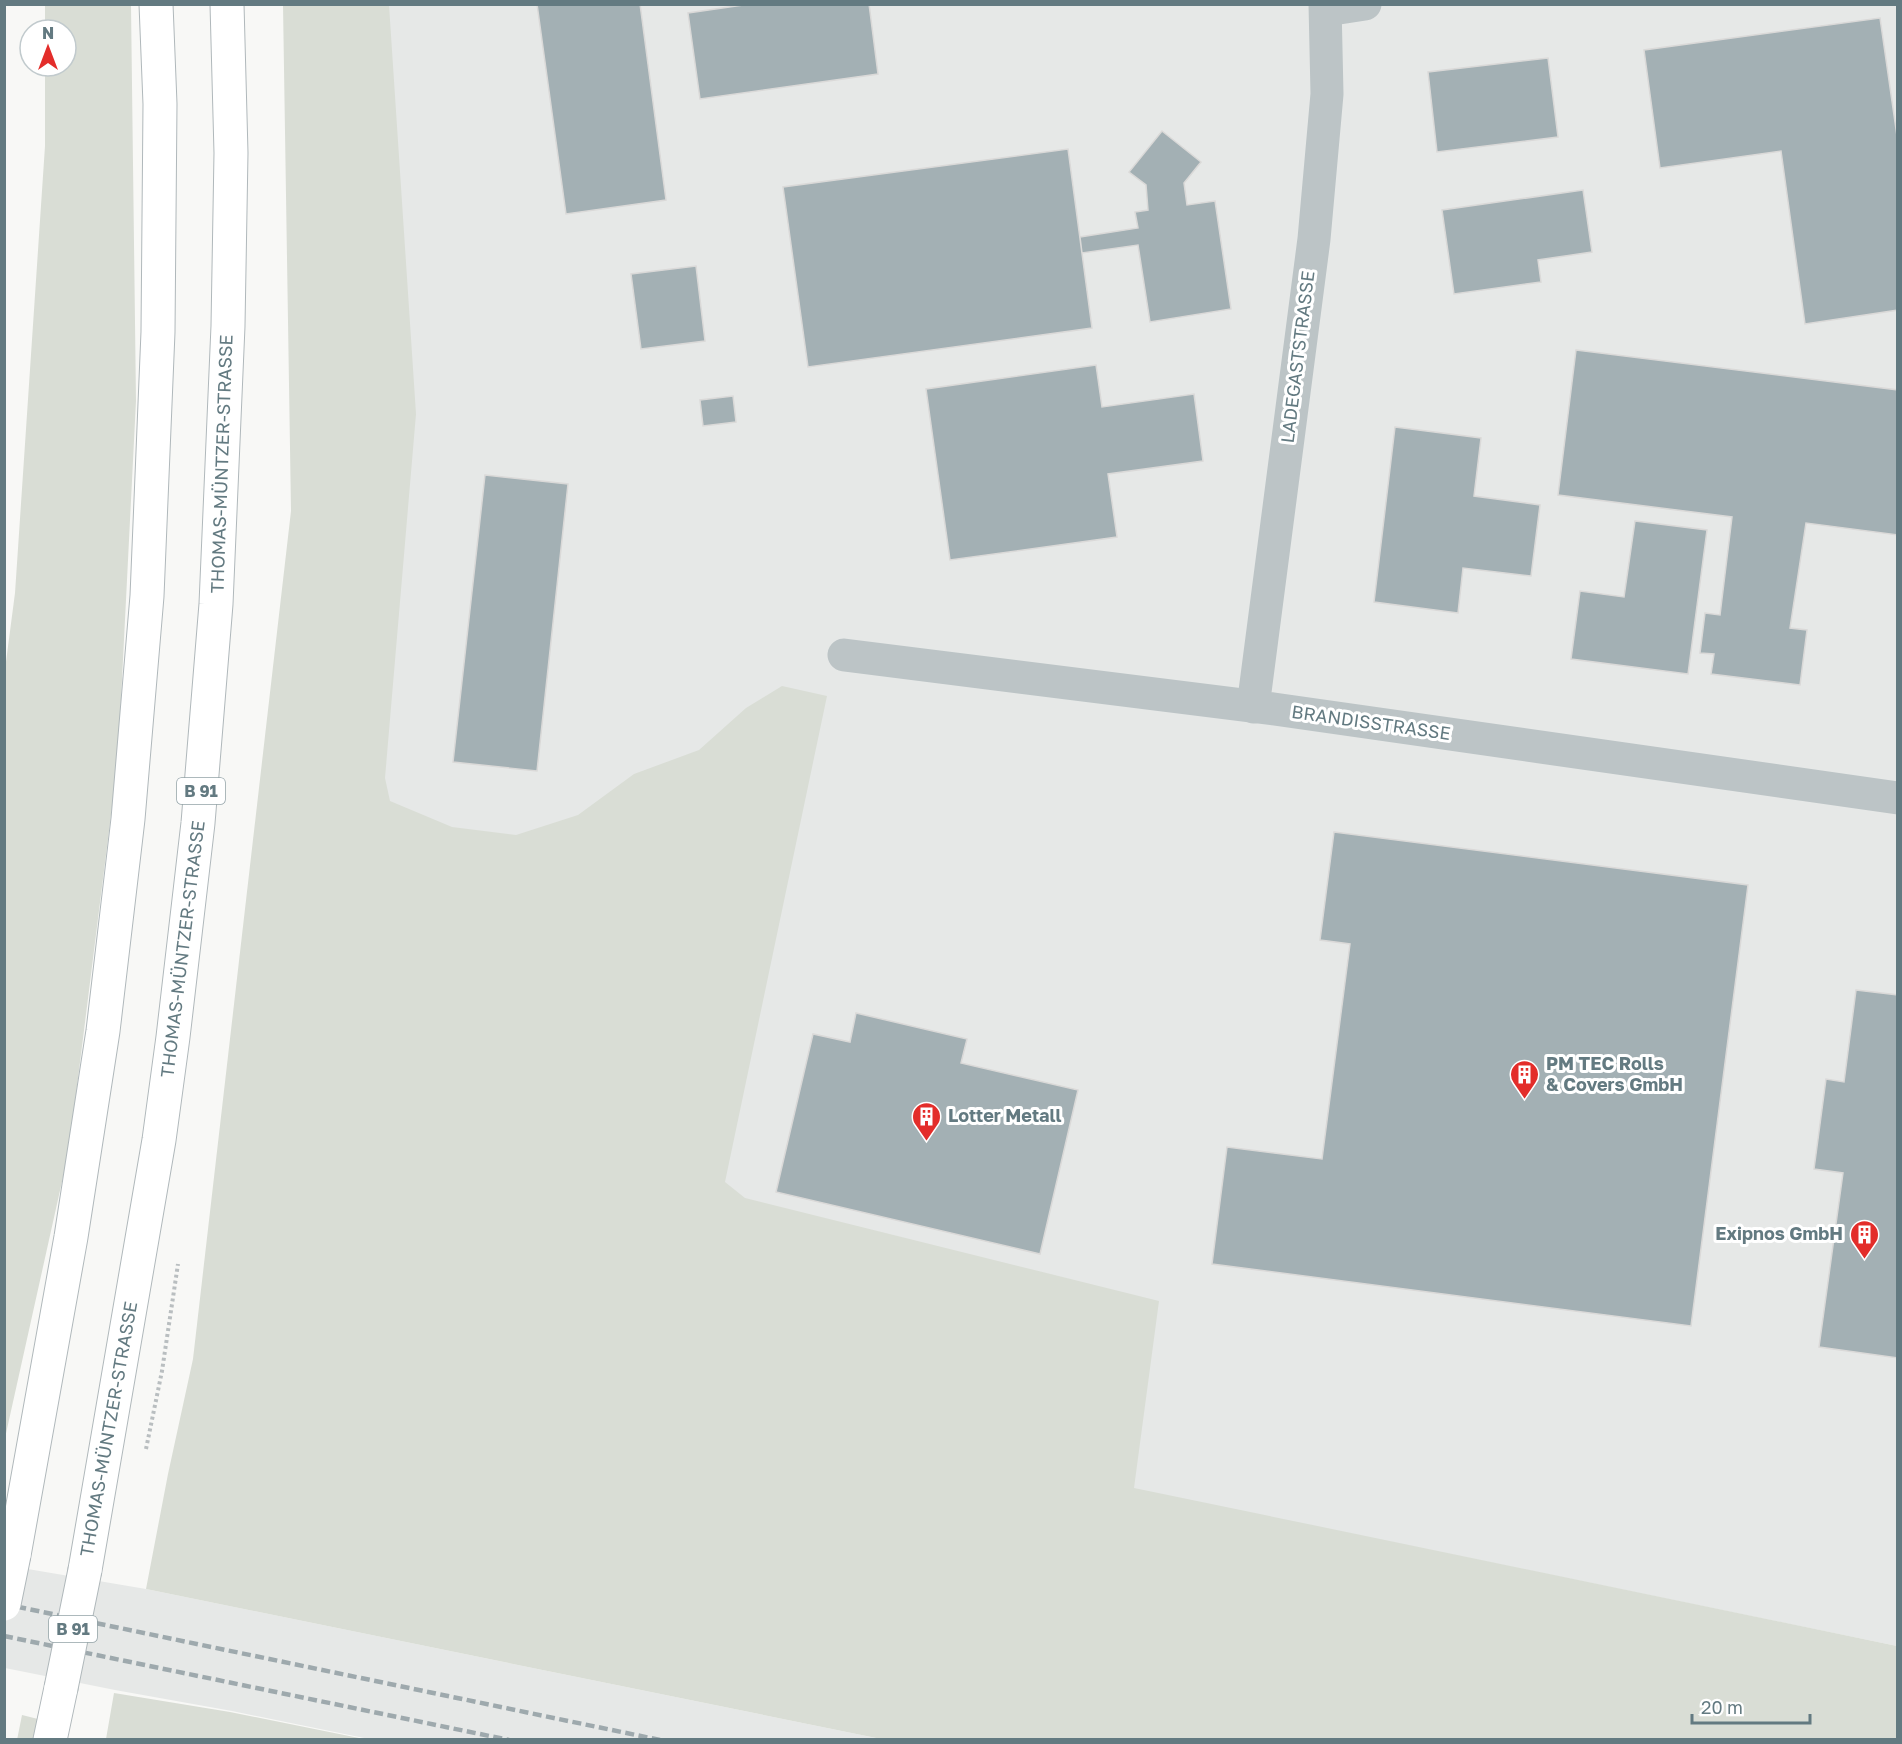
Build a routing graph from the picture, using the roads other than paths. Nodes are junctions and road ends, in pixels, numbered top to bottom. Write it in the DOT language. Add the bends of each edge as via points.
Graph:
graph roads {
  1 [pos="156,4"];
  2 [pos="227,4"];
  3 [pos="1365,4"];
  4 [pos="1326,7"];
  5 [pos="844,655"];
  6 [pos="1253,707"];
  7 [pos="1898,798"];
  8 [pos="4,1604"];
  9 [pos="50,1740"];
  1 -- 8 [label="main road, bridge" via="160,104 158,332 147,596 128,819 103,1031 73,1226"];
  2 -- 9 [label="main road, THOMAS-MÜNTZER-STRASSE / B 91, bridge" via="231,153 228,326 216,604 198,823 159,1140 85,1570"];
  3 -- 4 [label="street"];
  4 -- 6 [label="street, LADEGASTSTRASSE" via="1328,94 1314,239"];
  5 -- 6 [label="street, BRANDISSTRASSE"];
  6 -- 7 [label="street, BRANDISSTRASSE"];
}
